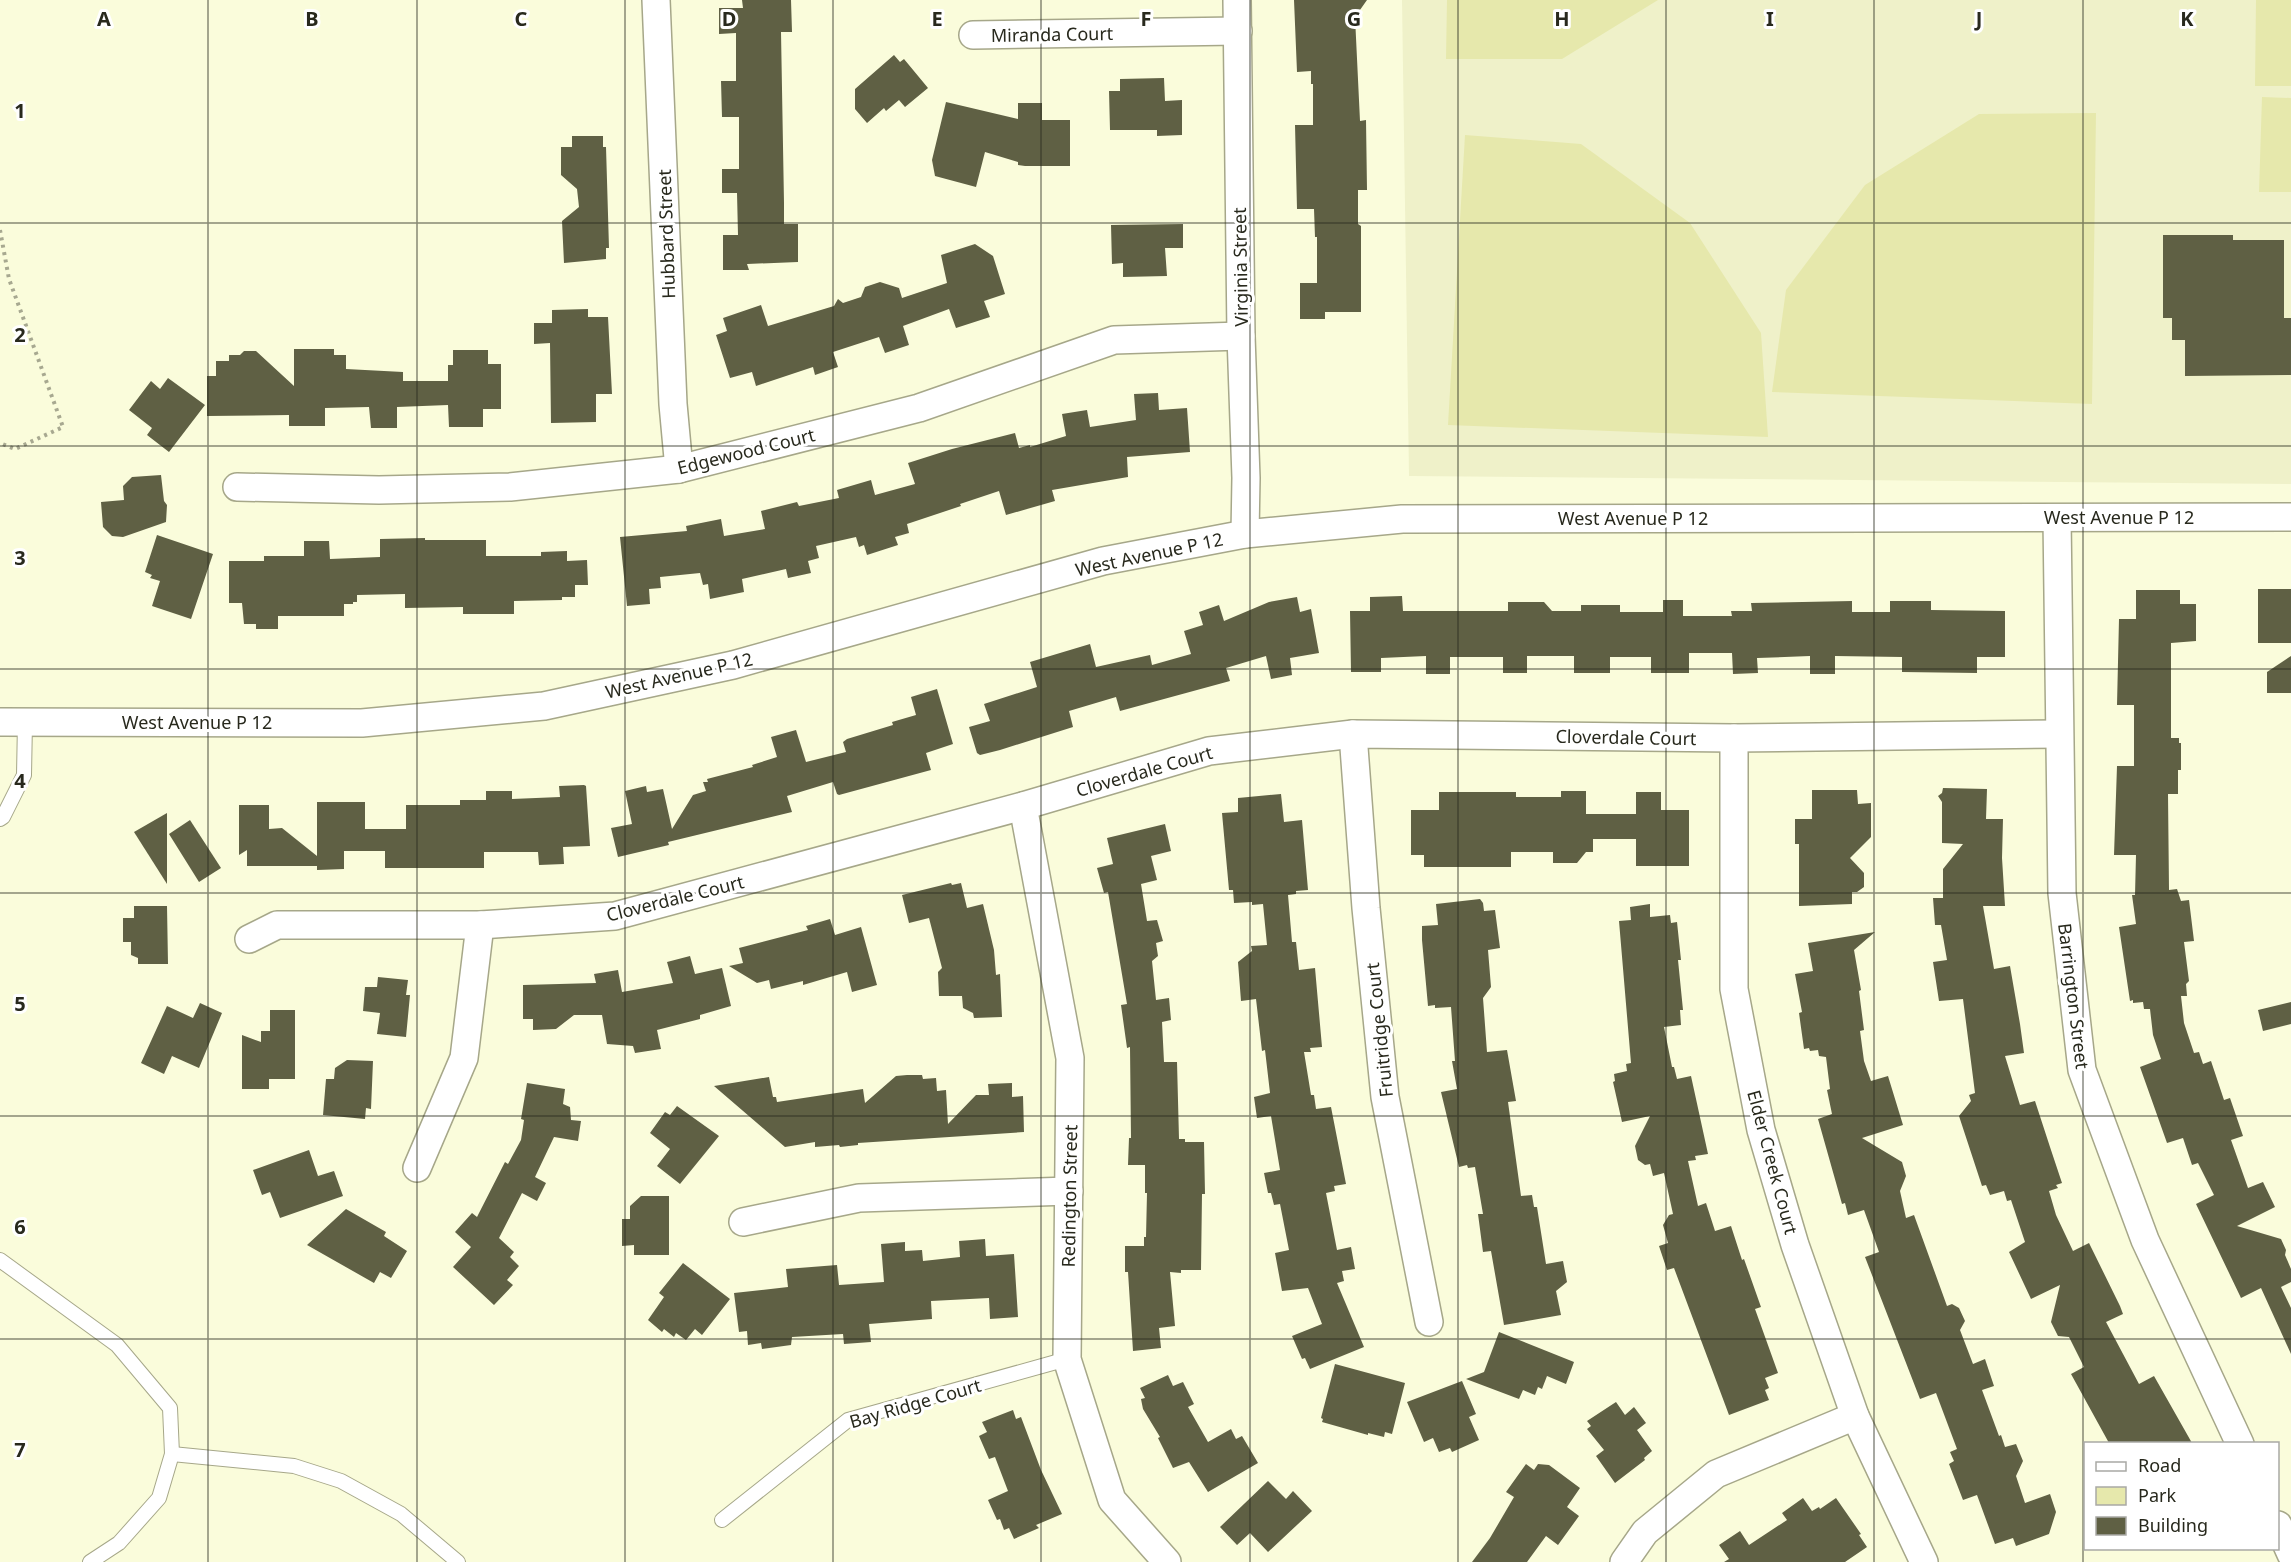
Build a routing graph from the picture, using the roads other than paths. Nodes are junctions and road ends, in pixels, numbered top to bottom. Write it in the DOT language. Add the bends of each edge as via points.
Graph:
graph roads {
  1 [pos="656,0"];
  2 [pos="1237,0"];
  3 [pos="1238,31"];
  4 [pos="973,35"];
  5 [pos="1241,336"];
  6 [pos="679,469"];
  7 [pos="237,487"];
  8 [pos="2291,517"];
  9 [pos="2057,518"];
  10 [pos="1245,534"];
  11 [pos="12,722"];
  12 [pos="1353,734"];
  13 [pos="2059,734"];
  14 [pos="1734,738"];
  15 [pos="1023,806"];
  16 [pos="0,819"];
  17 [pos="480,925"];
  18 [pos="249,939"];
  19 [pos="417,1168"];
  20 [pos="1069,1191"];
  21 [pos="743,1222"];
  22 [pos="0,1260"];
  23 [pos="1429,1322"];
  24 [pos="1067,1359"];
  25 [pos="1855,1416"];
  26 [pos="2240,1442"];
  27 [pos="172,1454"];
  28 [pos="722,1520"];
  29 [pos="2279,1529"];
  30 [pos="2291,1554"];
  31 [pos="90,1562"];
  32 [pos="458,1562"];
  33 [pos="1167,1562"];
  34 [pos="1624,1562"];
  35 [pos="1924,1562"];
  1 -- 6 [label="street, Hubbard Street"];
  2 -- 3 [label="street, Virginia Street"];
  3 -- 4 [label="street, Miranda Court"];
  3 -- 5 [label="street, Virginia Street"];
  5 -- 6 [label="street, Edgewood Court" via="1114,340 919,408"];
  5 -- 10 [label="street, Virginia Street"];
  6 -- 7 [label="street, Edgewood Court" via="510,487 380,490"];
  8 -- 9 [label="street, West Avenue P 12"];
  9 -- 10 [label="street, West Avenue P 12" via="1402,519"];
  9 -- 13 [label="street, Barrington Street"];
  10 -- 11 [label="street, West Avenue P 12" via="1103,561 733,665 543,706 362,723"];
  11 -- 16 [label="lane" via="24,775"];
  12 -- 14 [label="street, Cloverdale Court"];
  12 -- 15 [label="street, Cloverdale Court" via="1209,750"];
  12 -- 23 [label="street, Fruitridge Court" via="1385,1097"];
  13 -- 14 [label="street, Cloverdale Court"];
  13 -- 26 [label="street, Barrington Street" via="2062,893 2082,1070 2145,1240"];
  14 -- 25 [label="street, Elder Creek Court" via="1734,989 1761,1130 1795,1245"];
  15 -- 17 [label="street, Cloverdale Court" via="615,916"];
  15 -- 20 [label="street, Redington Street" via="1070,1058"];
  17 -- 18 [label="street, Cloverdale Court" via="277,925"];
  17 -- 19 [label="street" via="464,1058"];
  20 -- 21 [label="street" via="859,1198"];
  20 -- 24 [label="street, Redington Street"];
  22 -- 27 [label="lane" via="117,1345 170,1408"];
  24 -- 28 [label="lane, Bay Ridge Court" via="848,1420"];
  24 -- 33 [label="street, Redington Street" via="1112,1500"];
  25 -- 34 [label="street" via="1716,1474 1645,1532"];
  25 -- 35 [label="street, Elder Creek Court"];
  27 -- 31 [label="lane" via="159,1498 119,1543"];
  27 -- 32 [label="lane" via="294,1466 341,1481 401,1514"];
  29 -- 30 [label="street"];
}
